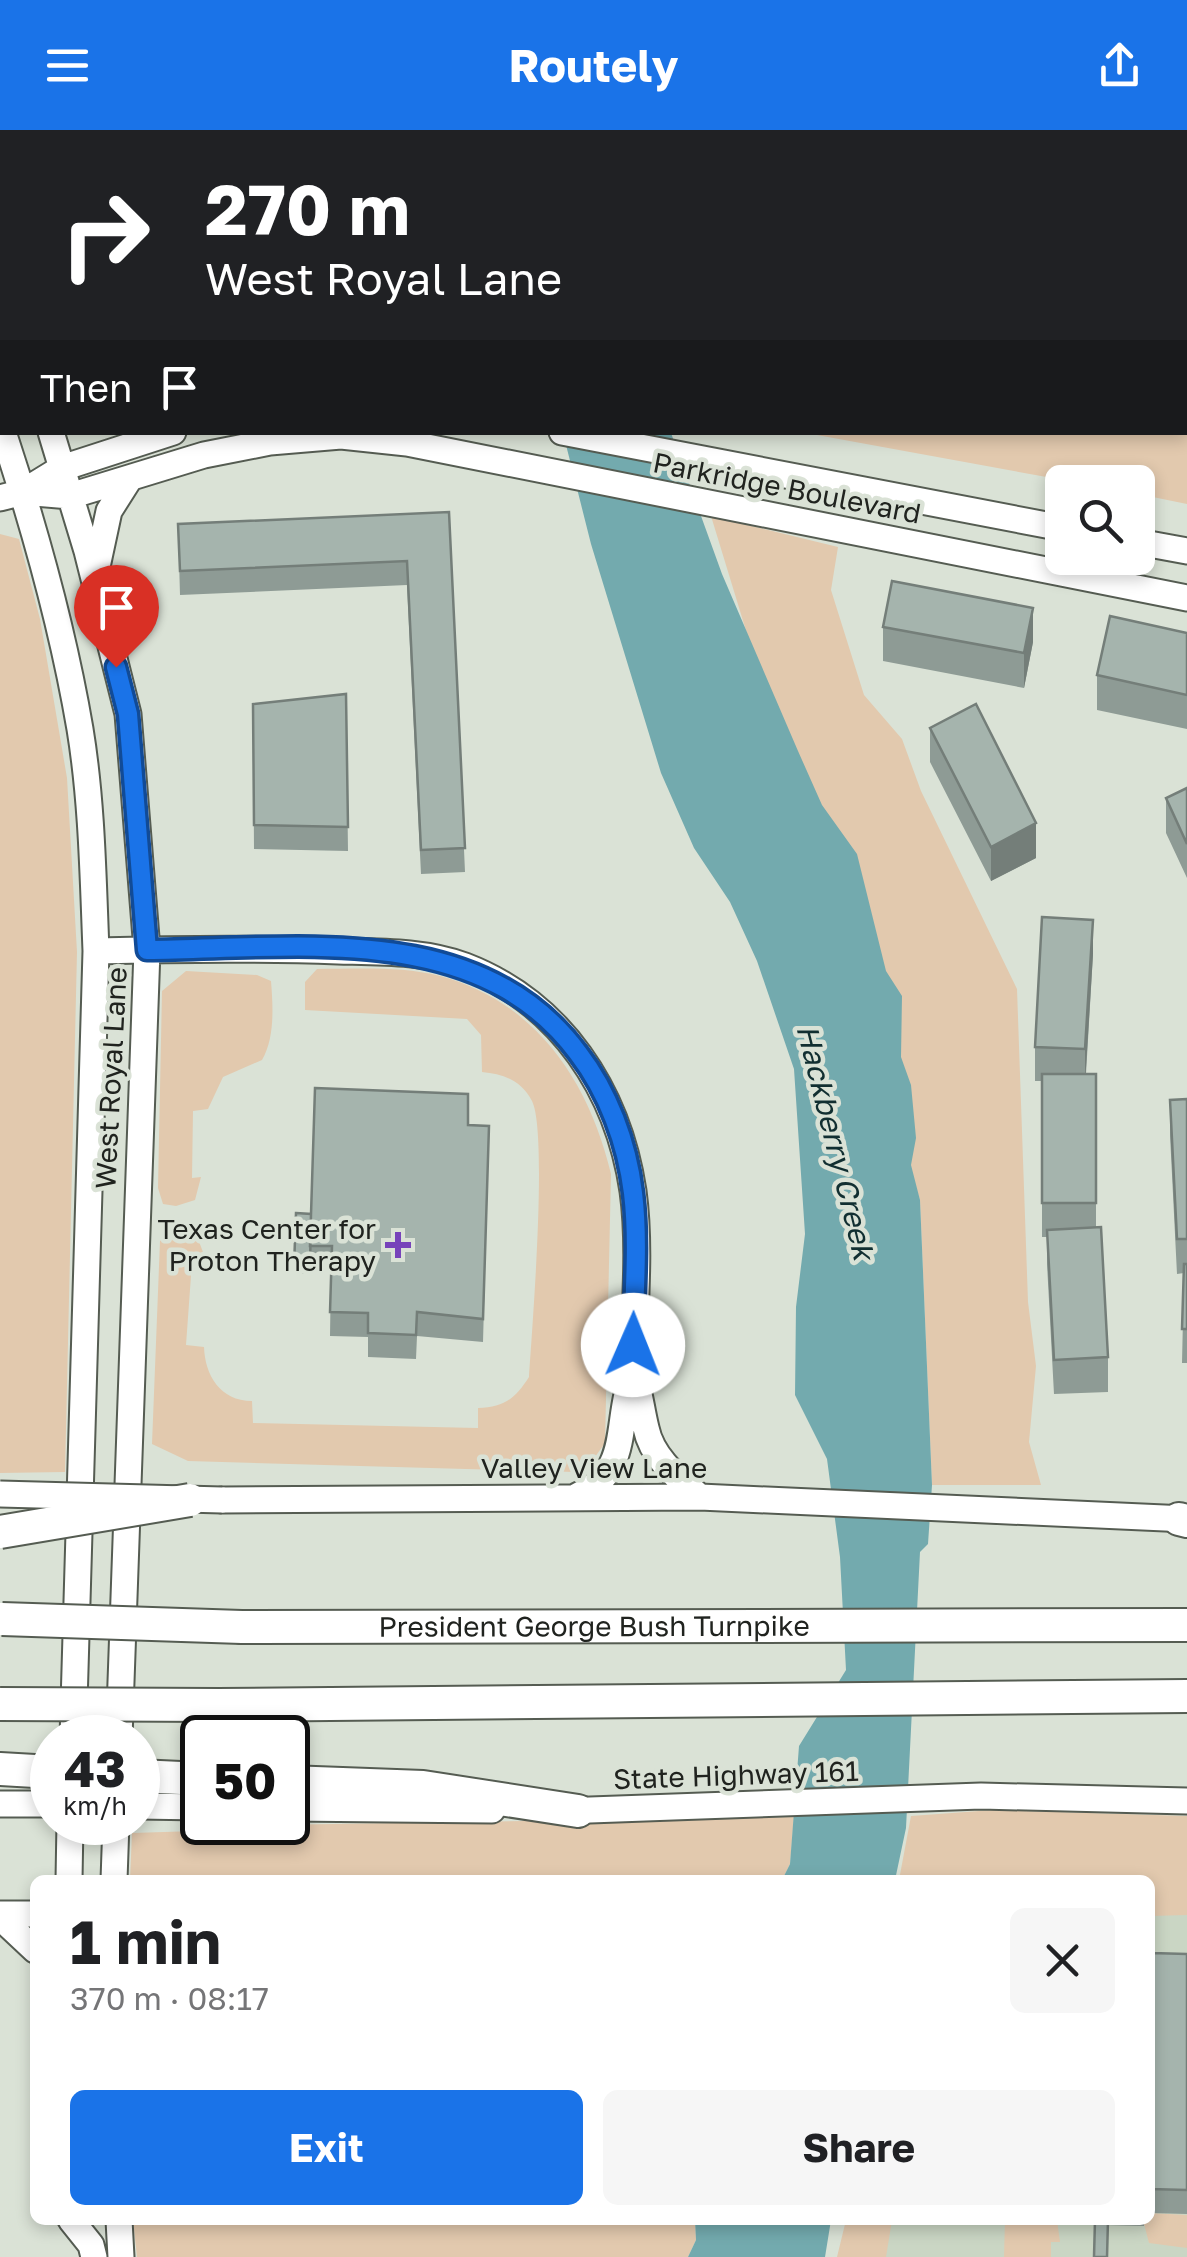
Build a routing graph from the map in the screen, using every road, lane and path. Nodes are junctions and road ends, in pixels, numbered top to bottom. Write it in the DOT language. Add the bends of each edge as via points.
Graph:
graph roads {
  1 [pos="4,435"];
  2 [pos="51,435"];
  3 [pos="166,435"];
  4 [pos="578,435"];
  5 [pos="62,468"];
  6 [pos="128,481"];
  7 [pos="12,495"];
  8 [pos="70,496"];
  9 [pos="1045,525"];
  10 [pos="1155,545"];
  11 [pos="1187,550"];
  12 [pos="96,587"];
  13 [pos="1187,598"];
  14 [pos="147,950"];
  15 [pos="96,951"];
  16 [pos="633,1372"];
  17 [pos="0,1494"];
  18 [pos="577,1496"];
  19 [pos="700,1497"];
  20 [pos="206,1500"];
  21 [pos="1184,1520"];
  22 [pos="0,1532"];
  23 [pos="1,1619"];
  24 [pos="1187,1625"];
  25 [pos="1187,1696"];
  26 [pos="0,1704"];
  27 [pos="74,1715"];
  28 [pos="120,1715"];
  29 [pos="0,1769"];
  30 [pos="30,1771"];
  31 [pos="310,1783"];
  32 [pos="1183,1802"];
  33 [pos="0,1804"];
  34 [pos="30,1804"];
  35 [pos="310,1808"];
  36 [pos="578,1811"];
  37 [pos="70,1845"];
  38 [pos="115,1845"];
  39 [pos="69,1875"];
  40 [pos="114,1875"];
  41 [pos="30,1914"];
  42 [pos="0,1916"];
  43 [pos="30,1945"];
  44 [pos="71,2225"];
  45 [pos="74,2225"];
  46 [pos="119,2225"];
  47 [pos="75,2257"];
  48 [pos="94,2257"];
  49 [pos="120,2257"];
  1 -- 7 [label="main road, West Royal Lane"];
  2 -- 5 [label="main road, West Royal Lane"];
  3 -- 5 [label="main road"];
  4 -- 9 [label="main road, Parkridge Boulevard"];
  5 -- 7 [label="main road"];
  5 -- 8 [label="main road, West Royal Lane"];
  6 -- 8 [label="main road, Parkridge Boulevard"];
  6 -- 12 [label="main road" via="97,549"];
  6 -- 13 [label="main road, Parkridge Boulevard" via="204,454 270,442 341,436 407,443"];
  7 -- 8 [label="main road, Parkridge Boulevard"];
  7 -- 15 [label="main road, West Royal Lane" via="81,732"];
  8 -- 12 [label="main road, West Royal Lane"];
  10 -- 11 [label="main road"];
  12 -- 14 [label="main road, West Royal Lane" via="128,714"];
  14 -- 15 [label="main road"];
  14 -- 16 [label="main road" via="405,952 464,966 526,998 560,1028 599,1080 622,1142 633,1193"];
  14 -- 28 [label="main road, West Royal Lane"];
  15 -- 27 [label="main road, West Royal Lane"];
  16 -- 18 [label="main road" via="612,1468 601,1484"];
  16 -- 19 [label="main road" via="658,1457"];
  17 -- 20 [label="main road, Valley View Lane, bridge"];
  18 -- 19 [label="main road, Valley View Lane"];
  18 -- 20 [label="main road, Valley View Lane"];
  19 -- 21 [label="main road, Valley View Lane"];
  20 -- 22 [label="highway, bridge"];
  23 -- 24 [label="highway, President George Bush Turnpike, bridge" via="242,1627"];
  25 -- 26 [label="highway, bridge"];
  29 -- 30 [label="highway"];
  31 -- 36 [label="highway" via="423,1787"];
  32 -- 36 [label="main road, State Highway 161" via="981,1796"];
  33 -- 34 [label="main road"];
  35 -- 36 [label="main road, State Highway 161"];
  37 -- 39 [label="main road"];
  38 -- 40 [label="main road"];
  41 -- 42 [label="main road"];
  42 -- 43 [label="main road"];
  44 -- 47 [label="main road"];
  45 -- 48 [label="main road"];
  46 -- 49 [label="main road"];
}
